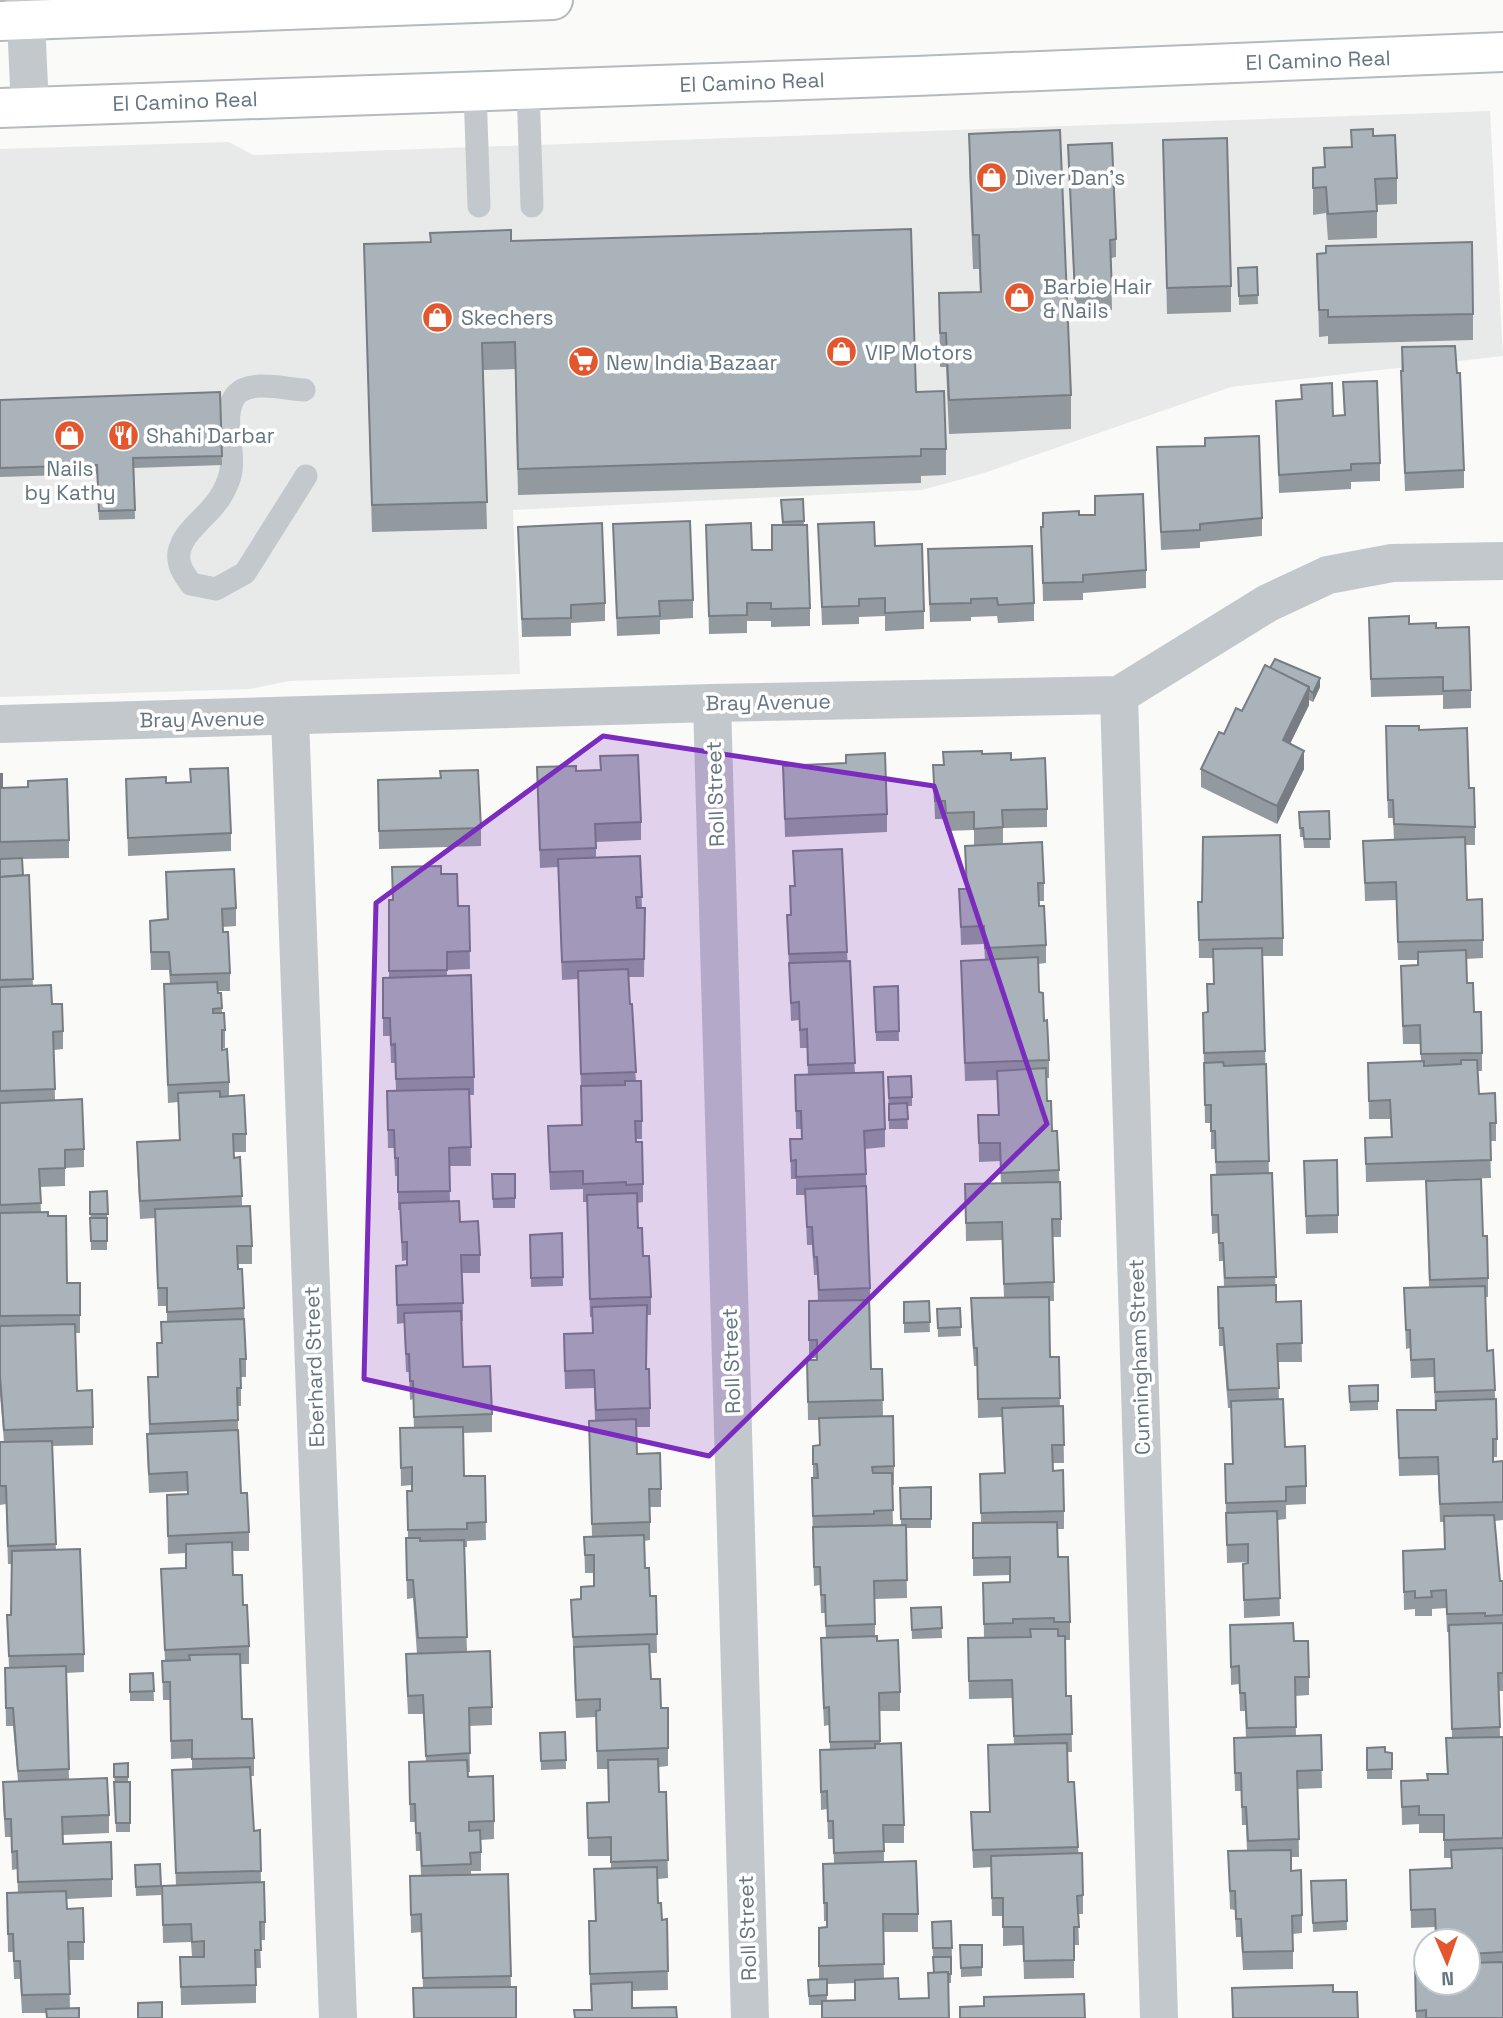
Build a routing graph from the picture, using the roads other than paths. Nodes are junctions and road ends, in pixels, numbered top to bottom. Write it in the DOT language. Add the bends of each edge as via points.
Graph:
graph roads {
  1 [pos="554,0"];
  2 [pos="17,14"];
  3 [pos="1503,52"];
  4 [pos="528,89"];
  5 [pos="475,91"];
  6 [pos="15,108"];
  7 [pos="478,206"];
  8 [pos="532,206"];
  9 [pos="304,390"];
  10 [pos="306,476"];
  11 [pos="1503,561"];
  12 [pos="1119,695"];
  13 [pos="712,704"];
  14 [pos="290,717"];
  15 [pos="0,724"];
  16 [pos="338,2018"];
  17 [pos="750,2018"];
  18 [pos="1159,2018"];
  1 -- 2 [label="main road"];
  2 -- 6 [label="street"];
  3 -- 4 [label="main road, El Camino Real"];
  4 -- 5 [label="main road, El Camino Real"];
  4 -- 8 [label="lane"];
  5 -- 6 [label="main road, El Camino Real"];
  5 -- 7 [label="lane"];
  9 -- 10 [label="lane" via="252,386 237,394 229,410 229,477 217,503 181,544 179,564 191,584 216,589 245,573"];
  11 -- 12 [label="street" via="1392,563 1328,575 1268,603"];
  12 -- 13 [label="street, Bray Avenue"];
  12 -- 18 [label="street, Cunningham Street"];
  13 -- 14 [label="street, Bray Avenue"];
  13 -- 17 [label="street, Roll Street"];
  14 -- 15 [label="street, Bray Avenue"];
  14 -- 16 [label="street, Eberhard Street"];
}
